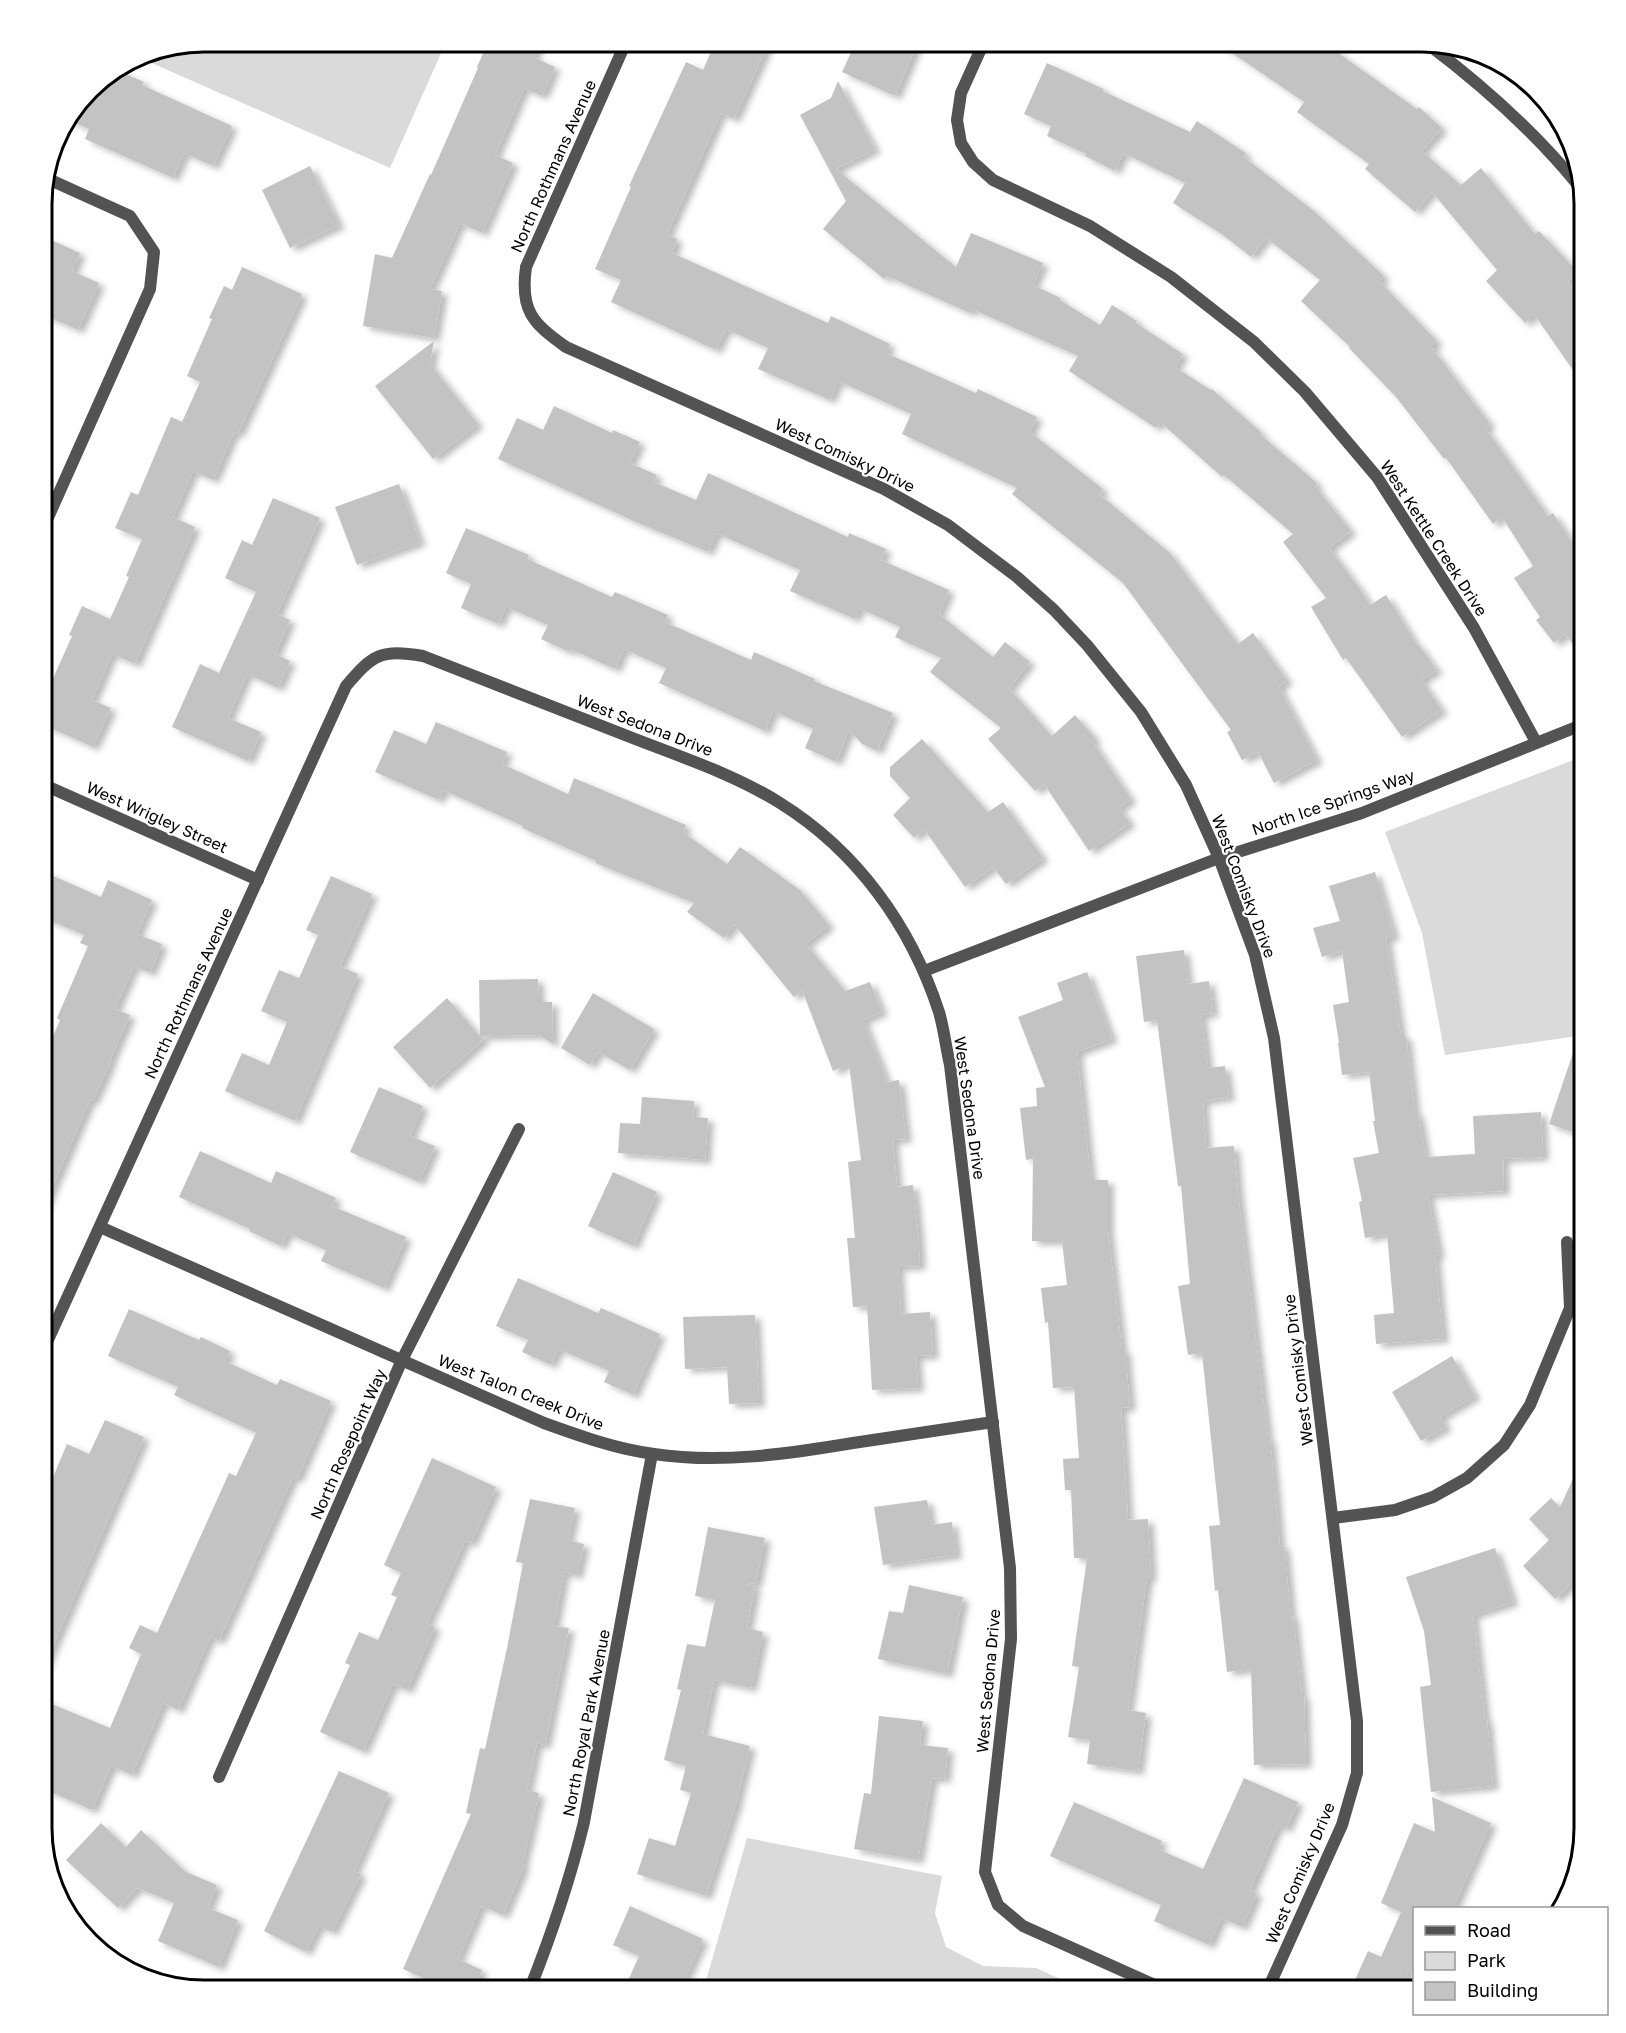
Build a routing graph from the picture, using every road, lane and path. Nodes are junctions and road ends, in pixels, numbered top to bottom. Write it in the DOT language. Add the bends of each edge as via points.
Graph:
graph roads {
  1 [pos="621,52"];
  2 [pos="979,53"];
  3 [pos="1441,54"];
  4 [pos="1571,178"];
  5 [pos="55,182"];
  6 [pos="526,307"];
  7 [pos="53,507"];
  8 [pos="377,656"];
  9 [pos="1574,728"];
  10 [pos="1536,742"];
  11 [pos="53,789"];
  12 [pos="1219,858"];
  13 [pos="258,880"];
  14 [pos="924,971"];
  15 [pos="519,1129"];
  16 [pos="100,1227"];
  17 [pos="1567,1242"];
  18 [pos="52,1331"];
  19 [pos="402,1360"];
  20 [pos="993,1422"];
  21 [pos="652,1454"];
  22 [pos="1333,1518"];
  23 [pos="219,1777"];
  24 [pos="533,1980"];
  25 [pos="1143,1980"];
  26 [pos="1272,1980"];
  1 -- 6 [label="street, North Rothmans Avenue" via="526,267"];
  2 -- 10 [label="street, West Kettle Creek Drive" via="961,93 957,120 961,143 973,162 993,180 1090,226 1171,276 1254,342 1305,392 1377,477 1474,628"];
  3 -- 4 [label="street" via="1518,120"];
  5 -- 7 [label="street" via="130,216 154,252 150,289"];
  6 -- 12 [label="street, West Comisky Drive" via="543,331 566,347 884,489 948,525 1017,577 1087,645 1141,712 1186,785"];
  8 -- 13 [label="street, North Rothmans Avenue" via="346,686"];
  8 -- 14 [label="street, West Sedona Drive" via="396,652 423,656 727,775 780,803 825,835 865,875 897,920"];
  9 -- 10 [label="street, North Ice Springs Way"];
  10 -- 12 [label="street, North Ice Springs Way" via="1362,813"];
  11 -- 13 [label="street, West Wrigley Street"];
  12 -- 14 [label="street, North Ice Springs Way"];
  12 -- 22 [label="street, West Comisky Drive" via="1255,956 1274,1038"];
  13 -- 16 [label="street, North Rothmans Avenue"];
  14 -- 20 [label="street, West Sedona Drive" via="940,1014 950,1065"];
  15 -- 19 [label="street, North Rosepoint Way"];
  16 -- 18 [label="street, North Rothmans Avenue"];
  16 -- 19 [label="street, West Talon Creek Drive"];
  17 -- 22 [label="street" via="1570,1308 1530,1405 1504,1445 1467,1478 1433,1497 1395,1510"];
  19 -- 21 [label="street, West Talon Creek Drive" via="544,1423 603,1444"];
  19 -- 23 [label="street, North Rosepoint Way"];
  20 -- 21 [label="street, West Talon Creek Drive" via="753,1457"];
  20 -- 25 [label="street, West Sedona Drive" via="1012,1604 985,1872 998,1905 1023,1926"];
  21 -- 24 [label="street, North Royal Park Avenue" via="584,1822 573,1867"];
  22 -- 26 [label="street, West Comisky Drive" via="1357,1721 1357,1773 1342,1825"];
}
